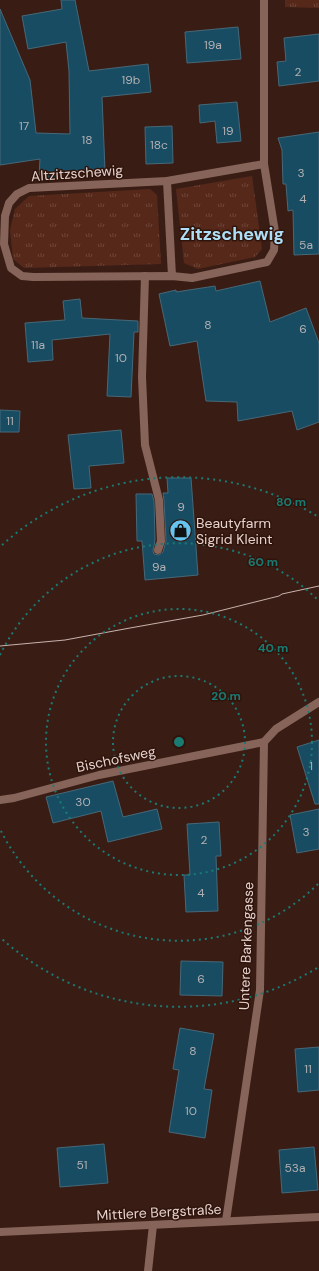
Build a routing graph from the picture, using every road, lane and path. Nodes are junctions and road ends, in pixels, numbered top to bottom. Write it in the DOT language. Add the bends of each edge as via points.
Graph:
graph roads {
  1 [pos="264,0"];
  2 [pos="264,164"];
  3 [pos="167,181"];
  4 [pos="145,276"];
  5 [pos="172,276"];
  6 [pos="158,550"];
  7 [pos="319,702"];
  8 [pos="264,742"];
  9 [pos="0,800"];
  10 [pos="319,1217"];
  11 [pos="226,1221"];
  12 [pos="153,1225"];
  13 [pos="0,1232"];
  14 [pos="148,1271"];
  1 -- 2 [label="street, Altzitzschewig"];
  2 -- 3 [label="street, Altzitzschewig"];
  2 -- 5 [label="street, Altzitzschewig" via="275,232 274,250 266,262 192,278"];
  3 -- 4 [label="street, Altzitzschewig" via="29,188 17,194 9,203 5,250 11,268 22,276"];
  3 -- 5 [label="street"];
  4 -- 5 [label="street, Altzitzschewig"];
  4 -- 6 [label="street" via="142,377 145,444 159,500 161,541"];
  7 -- 8 [label="street" via="276,729"];
  8 -- 9 [label="street, Bischofsweg" via="99,775"];
  8 -- 11 [label="street, Untere Barkengasse" via="260,990"];
  10 -- 11 [label="street, Mittlere Bergstraße"];
  11 -- 12 [label="street, Mittlere Bergstraße"];
  12 -- 13 [label="street, Mittlere Bergstraße"];
  12 -- 14 [label="street"];
}
